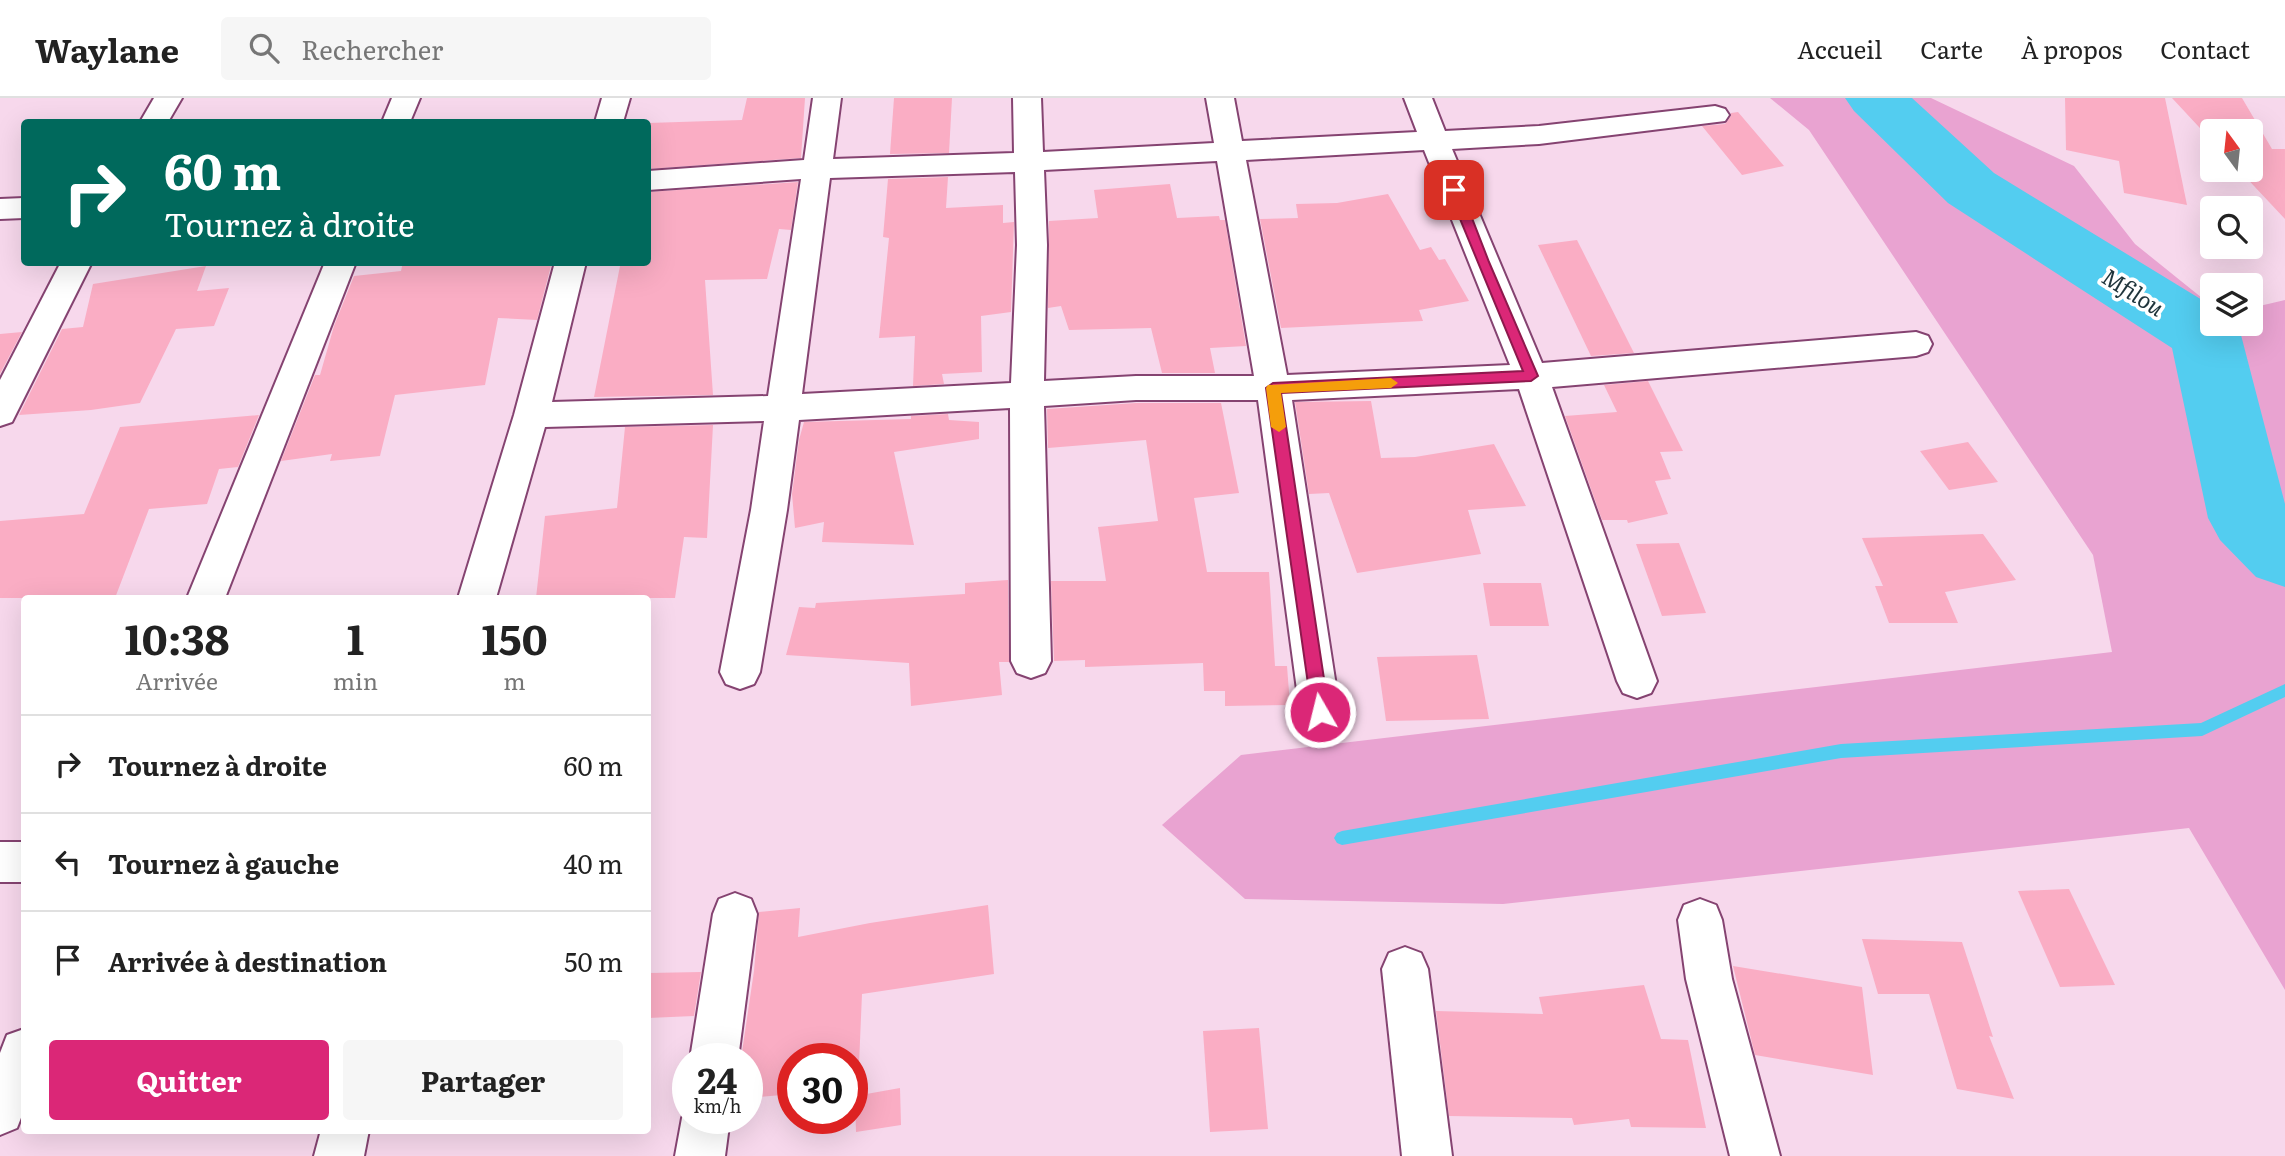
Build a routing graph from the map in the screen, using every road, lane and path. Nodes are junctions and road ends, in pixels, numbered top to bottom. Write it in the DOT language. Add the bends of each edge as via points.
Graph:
graph roads {
  1 [pos="168,98"];
  2 [pos="406,98"];
  3 [pos="616,98"];
  4 [pos="827,98"];
  5 [pos="1027,98"];
  6 [pos="1220,98"];
  7 [pos="1418,98"];
  8 [pos="1715,115"];
  9 [pos="156,119"];
  10 [pos="397,119"];
  11 [pos="610,119"];
  12 [pos="1436,141"];
  13 [pos="1231,152"];
  14 [pos="1030,162"];
  15 [pos="817,169"];
  16 [pos="651,180"];
  17 [pos="21,208"];
  18 [pos="0,209"];
  19 [pos="75,266"];
  20 [pos="339,266"];
  21 [pos="570,266"];
  22 [pos="1916,344"];
  23 [pos="1531,376"];
  24 [pos="1273,388"];
  25 [pos="1027,395"];
  26 [pos="783,408"];
  27 [pos="0,413"];
  28 [pos="531,415"];
  29 [pos="207,595"];
  30 [pos="478,595"];
  31 [pos="1031,661"];
  32 [pos="740,672"];
  33 [pos="1637,681"];
  34 [pos="1320,712"];
  35 [pos="0,862"];
  36 [pos="21,862"];
  37 [pos="735,914"];
  38 [pos="1700,920"];
  39 [pos="1405,969"];
  40 [pos="716,1043"];
  41 [pos="21,1059"];
  42 [pos="0,1111"];
  43 [pos="344,1134"];
  44 [pos="703,1134"];
  45 [pos="339,1156"];
  46 [pos="700,1156"];
  47 [pos="1427,1156"];
  48 [pos="1755,1156"];
  1 -- 9 [label="street"];
  2 -- 10 [label="street"];
  3 -- 11 [label="street"];
  4 -- 15 [label="street"];
  5 -- 14 [label="street"];
  6 -- 13 [label="street"];
  7 -- 12 [label="street"];
  8 -- 12 [label="street" via="1539,135"];
  12 -- 13 [label="street"];
  12 -- 23 [label="street"];
  13 -- 14 [label="street"];
  13 -- 24 [label="street"];
  14 -- 15 [label="street"];
  14 -- 25 [label="street"];
  15 -- 16 [label="street"];
  15 -- 26 [label="street"];
  17 -- 18 [label="street"];
  19 -- 27 [label="street"];
  20 -- 29 [label="street"];
  21 -- 28 [label="street"];
  22 -- 23 [label="street"];
  23 -- 24 [label="street"];
  23 -- 33 [label="street"];
  24 -- 25 [label="street" via="1136,388"];
  24 -- 34 [label="street"];
  25 -- 26 [label="street"];
  25 -- 31 [label="street"];
  26 -- 28 [label="street"];
  26 -- 32 [label="street"];
  28 -- 30 [label="street"];
  35 -- 36 [label="street"];
  37 -- 40 [label="street"];
  38 -- 48 [label="street" via="1709,979"];
  39 -- 47 [label="street"];
  41 -- 42 [label="street"];
  43 -- 45 [label="street"];
  44 -- 46 [label="street"];
}
